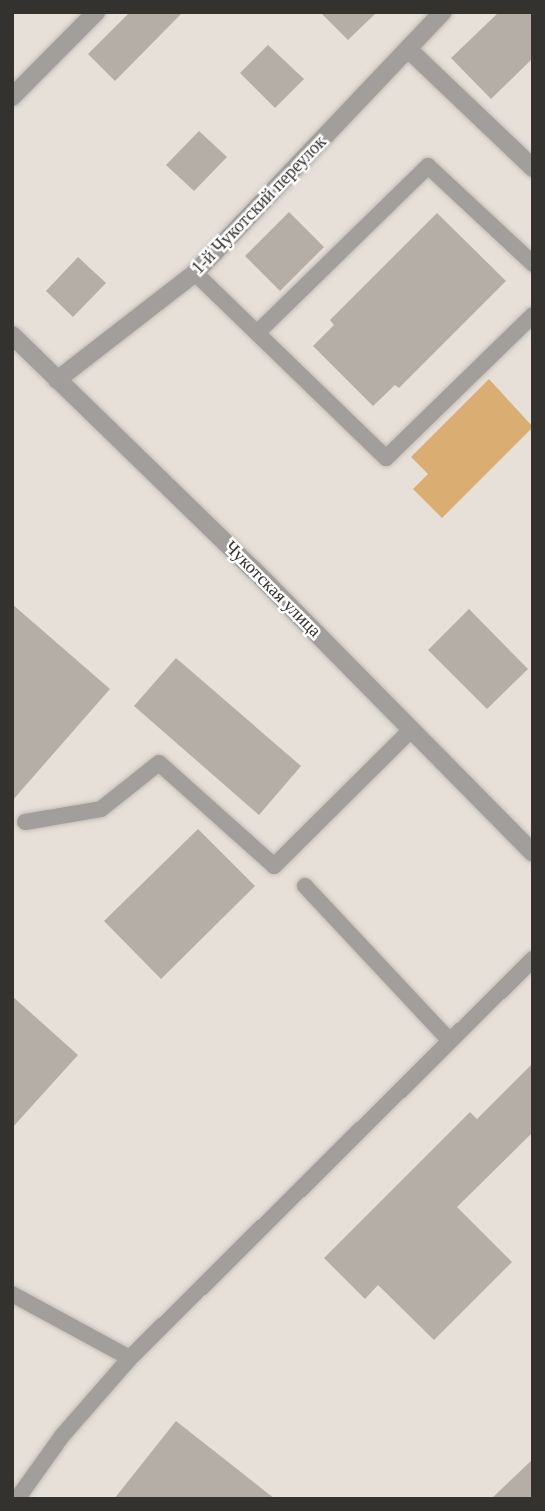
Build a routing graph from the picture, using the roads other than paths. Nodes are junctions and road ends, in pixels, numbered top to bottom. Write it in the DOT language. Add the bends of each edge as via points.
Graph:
graph roads {
  1 [pos="96,12"];
  2 [pos="443,12"];
  3 [pos="408,49"];
  4 [pos="12,97"];
  5 [pos="533,168"];
  6 [pos="533,264"];
  7 [pos="195,273"];
  8 [pos="533,315"];
  9 [pos="257,333"];
  10 [pos="12,335"];
  11 [pos="57,380"];
  12 [pos="412,729"];
  13 [pos="25,822"];
  14 [pos="529,851"];
  15 [pos="304,886"];
  16 [pos="533,959"];
  17 [pos="450,1041"];
  18 [pos="12,1294"];
  19 [pos="130,1358"];
  20 [pos="17,1499"];
  1 -- 4 [label="street"];
  2 -- 3 [label="street, 1-й Чукотский переулок"];
  3 -- 5 [label="street"];
  3 -- 7 [label="street, 1-й Чукотский переулок"];
  6 -- 9 [label="lane" via="428,166"];
  7 -- 9 [label="lane"];
  7 -- 11 [label="street, 1-й Чукотский переулок"];
  8 -- 9 [label="lane" via="386,458"];
  10 -- 11 [label="street, Чукотская улица"];
  11 -- 12 [label="street, Чукотская улица"];
  12 -- 13 [label="lane" via="274,866 159,763 101,809"];
  12 -- 14 [label="street, Чукотская улица"];
  15 -- 17 [label="lane"];
  16 -- 17 [label="lane"];
  17 -- 19 [label="lane"];
  18 -- 19 [label="lane"];
  19 -- 20 [label="lane" via="62,1436"];
}
